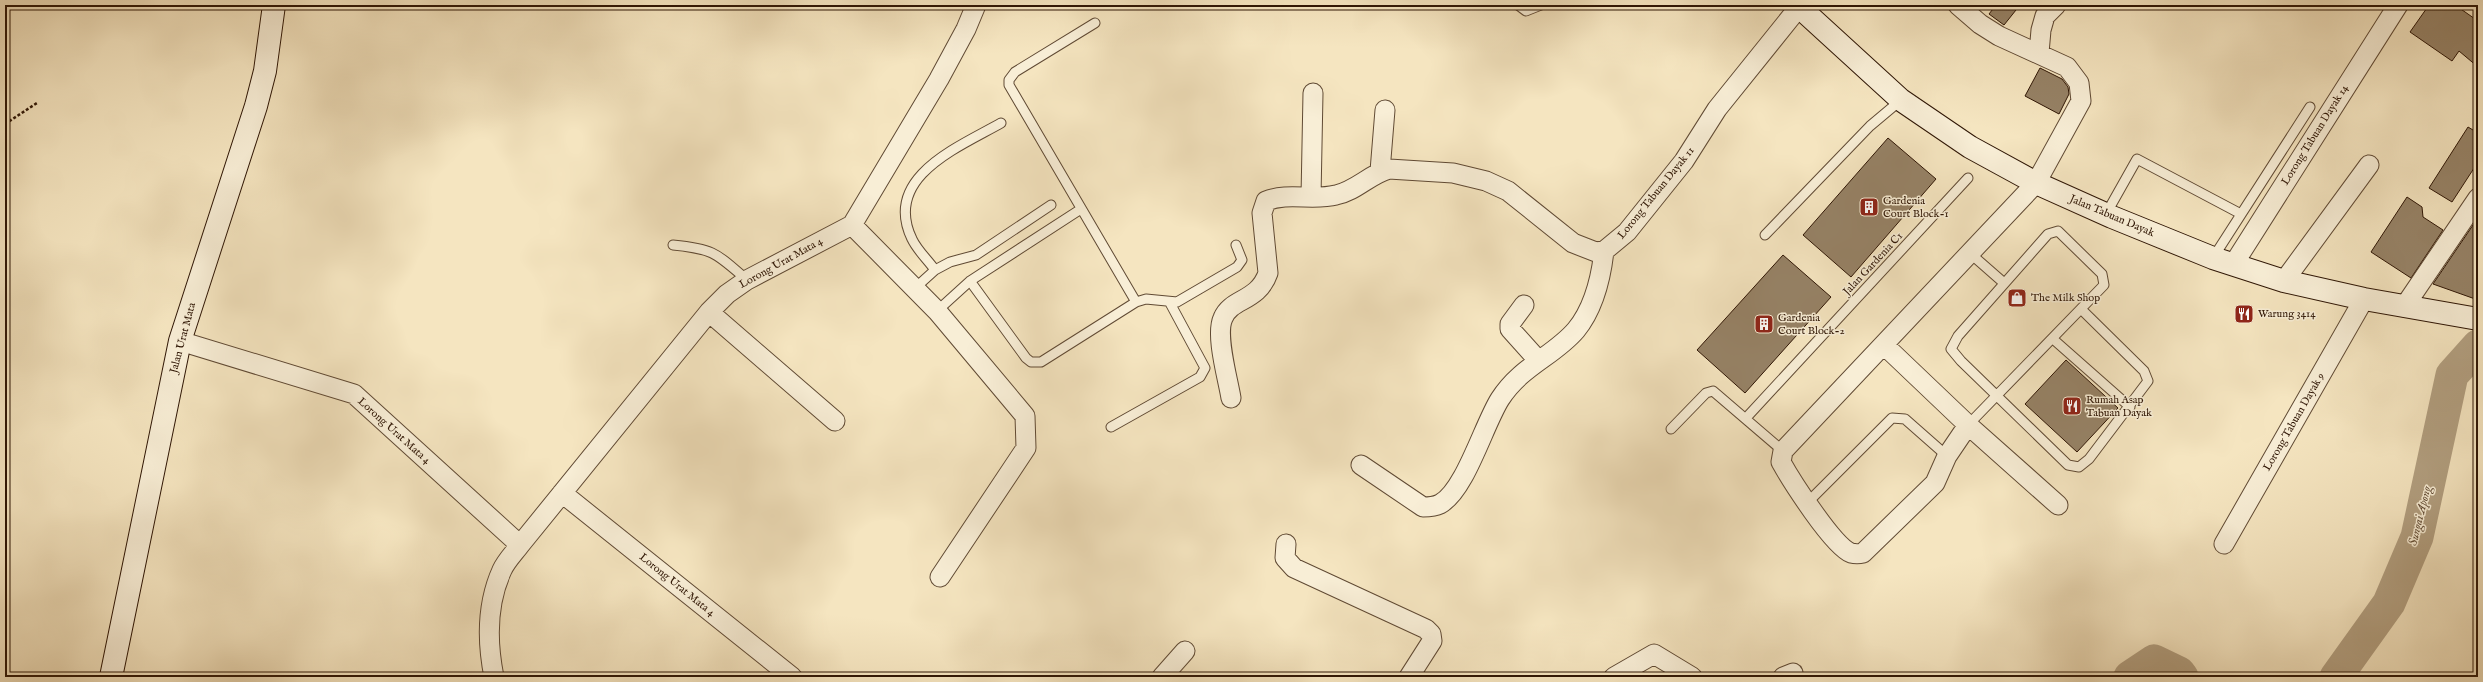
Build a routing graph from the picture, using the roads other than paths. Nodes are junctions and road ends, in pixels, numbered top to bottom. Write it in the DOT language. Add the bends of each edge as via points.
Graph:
graph roads {
  1 [pos="274,5"];
  2 [pos="1518,5"];
  3 [pos="1540,5"];
  4 [pos="1958,5"];
  5 [pos="2056,5"];
  6 [pos="2398,5"];
  7 [pos="1798,6"];
  8 [pos="971,9"];
  9 [pos="1095,23"];
  10 [pos="2039,53"];
  11 [pos="1312,93"];
  12 [pos="1901,100"];
  13 [pos="2310,107"];
  14 [pos="1385,110"];
  15 [pos="1000,123"];
  16 [pos="2369,165"];
  17 [pos="1380,172"];
  18 [pos="1968,178"];
  19 [pos="2036,184"];
  20 [pos="1311,197"];
  21 [pos="2478,198"];
  22 [pos="1051,205"];
  23 [pos="1081,210"];
  24 [pos="2105,214"];
  25 [pos="2241,214"];
  26 [pos="852,225"];
  27 [pos="1764,235"];
  28 [pos="672,245"];
  29 [pos="1236,245"];
  30 [pos="1604,250"];
  31 [pos="1971,254"];
  32 [pos="2223,261"];
  33 [pos="936,270"];
  34 [pos="747,280"];
  35 [pos="970,281"];
  36 [pos="2284,281"];
  37 [pos="2004,283"];
  38 [pos="914,289"];
  39 [pos="2364,300"];
  40 [pos="1136,302"];
  41 [pos="1170,303"];
  42 [pos="1524,305"];
  43 [pos="2404,307"];
  44 [pos="2081,309"];
  45 [pos="938,311"];
  46 [pos="709,312"];
  47 [pos="2476,318"];
  48 [pos="2053,339"];
  49 [pos="180,341"];
  50 [pos="1884,345"];
  51 [pos="1538,360"];
  52 [pos="1997,397"];
  53 [pos="1231,398"];
  54 [pos="2130,407"];
  55 [pos="1746,418"];
  56 [pos="835,421"];
  57 [pos="1968,425"];
  58 [pos="1111,427"];
  59 [pos="1671,429"];
  60 [pos="1783,451"];
  61 [pos="1947,456"];
  62 [pos="1361,465"];
  63 [pos="562,493"];
  64 [pos="1807,503"];
  65 [pos="2058,505"];
  66 [pos="1286,544"];
  67 [pos="2224,544"];
  68 [pos="520,545"];
  69 [pos="940,577"];
  70 [pos="1185,651"];
  71 [pos="111,677"];
  72 [pos="494,677"];
  73 [pos="792,677"];
  74 [pos="1162,677"];
  75 [pos="1409,677"];
  76 [pos="1614,677"];
  77 [pos="1692,677"];
  1 -- 49 [label="street, Jalan Urat Mata" via="265,71 256,106"];
  2 -- 3 [label="lane" via="1526,11"];
  4 -- 10 [label="street" via="1999,36"];
  5 -- 10 [label="street" via="2046,16 2041,30"];
  6 -- 32 [label="street, Lorong Tabuan Dayak 14"];
  7 -- 12 [label="street, Jalan Tabuan Dayak"];
  7 -- 30 [label="street, Lorong Tabuan Dayak 11" via="1717,109 1680,167 1627,232"];
  8 -- 26 [label="street" via="939,79"];
  9 -- 23 [label="lane" via="1015,72 1009,80 1009,85"];
  10 -- 19 [label="street" via="2067,67 2079,83 2081,101"];
  11 -- 20 [label="street"];
  12 -- 19 [label="street, Jalan Tabuan Dayak" via="1970,147"];
  12 -- 27 [label="lane" via="1870,126"];
  13 -- 25 [label="lane"];
  14 -- 17 [label="street"];
  15 -- 33 [label="lane" via="930,166 916,182 905,201 905,219 912,240"];
  16 -- 36 [label="street"];
  17 -- 20 [label="street" via="1338,195"];
  17 -- 30 [label="street" via="1389,169 1453,173 1486,181 1508,191 1572,243 1596,252"];
  18 -- 55 [label="lane, Jalan Gardenia C1"];
  19 -- 24 [label="street, Jalan Tabuan Dayak"];
  19 -- 31 [label="street"];
  20 -- 53 [label="street" via="1274,198 1262,206 1268,273 1265,282 1260,289 1231,309 1222,319 1222,345"];
  21 -- 43 [label="street"];
  22 -- 33 [label="lane" via="976,255 950,262"];
  23 -- 35 [label="lane"];
  23 -- 40 [label="lane"];
  24 -- 25 [label="lane" via="2137,159"];
  24 -- 32 [label="street, Jalan Tabuan Dayak"];
  25 -- 32 [label="lane"];
  26 -- 34 [label="street, Lorong Urat Mata 4"];
  26 -- 38 [label="street"];
  28 -- 34 [label="lane" via="702,248 718,254"];
  29 -- 41 [label="lane" via="1242,260 1237,267 1177,302"];
  30 -- 51 [label="street" via="1601,277 1576,330"];
  31 -- 37 [label="lane"];
  31 -- 50 [label="street"];
  32 -- 36 [label="street, Jalan Tabuan Dayak"];
  33 -- 38 [label="lane"];
  34 -- 46 [label="street, Lorong Urat Mata 4" via="727,294"];
  35 -- 40 [label="lane" via="1026,358 1036,363 1047,359"];
  35 -- 45 [label="lane"];
  36 -- 39 [label="street, Jalan Tabuan Dayak"];
  37 -- 44 [label="lane" via="2048,234 2061,232 2104,278 2104,285"];
  37 -- 52 [label="lane" via="1953,342 1951,348 1960,361"];
  38 -- 45 [label="street"];
  39 -- 43 [label="street, Jalan Tabuan Dayak"];
  39 -- 67 [label="street, Lorong Tabuan Dayak 9"];
  40 -- 41 [label="lane" via="1146,299"];
  41 -- 58 [label="lane" via="1205,368 1204,373"];
  42 -- 51 [label="street" via="1510,324 1510,329"];
  43 -- 47 [label="street, Jalan Tabuan Dayak"];
  44 -- 48 [label="lane"];
  44 -- 54 [label="lane" via="2147,376 2146,386"];
  45 -- 69 [label="street" via="1017,403 1025,416 1027,432 1026,448"];
  46 -- 56 [label="street"];
  46 -- 63 [label="street, Lorong Urat Mata 4"];
  48 -- 52 [label="lane"];
  48 -- 54 [label="lane"];
  49 -- 68 [label="street, Lorong Urat Mata 4" via="354,394"];
  49 -- 71 [label="street, Jalan Urat Mata"];
  50 -- 57 [label="street"];
  50 -- 60 [label="street"];
  51 -- 62 [label="street" via="1527,368 1500,399 1470,463 1441,504 1422,507"];
  52 -- 54 [label="lane" via="2073,467 2079,467 2089,459"];
  52 -- 57 [label="lane"];
  55 -- 59 [label="lane" via="1713,391 1706,393"];
  55 -- 60 [label="lane"];
  57 -- 61 [label="street"];
  57 -- 65 [label="street"];
  60 -- 64 [label="street" via="1781,462"];
  61 -- 64 [label="lane" via="1905,419 1892,418"];
  61 -- 64 [label="street" via="1935,483 1863,553 1856,554 1844,549"];
  63 -- 68 [label="street, Lorong Urat Mata 4"];
  63 -- 73 [label="street, Lorong Urat Mata 4"];
  66 -- 75 [label="street" via="1285,558 1294,568 1426,629 1431,634 1432,641"];
  68 -- 72 [label="street" via="502,569 494,597 490,628 490,658"];
  70 -- 74 [label="street"];
  76 -- 77 [label="street" via="1654,654"];
}
